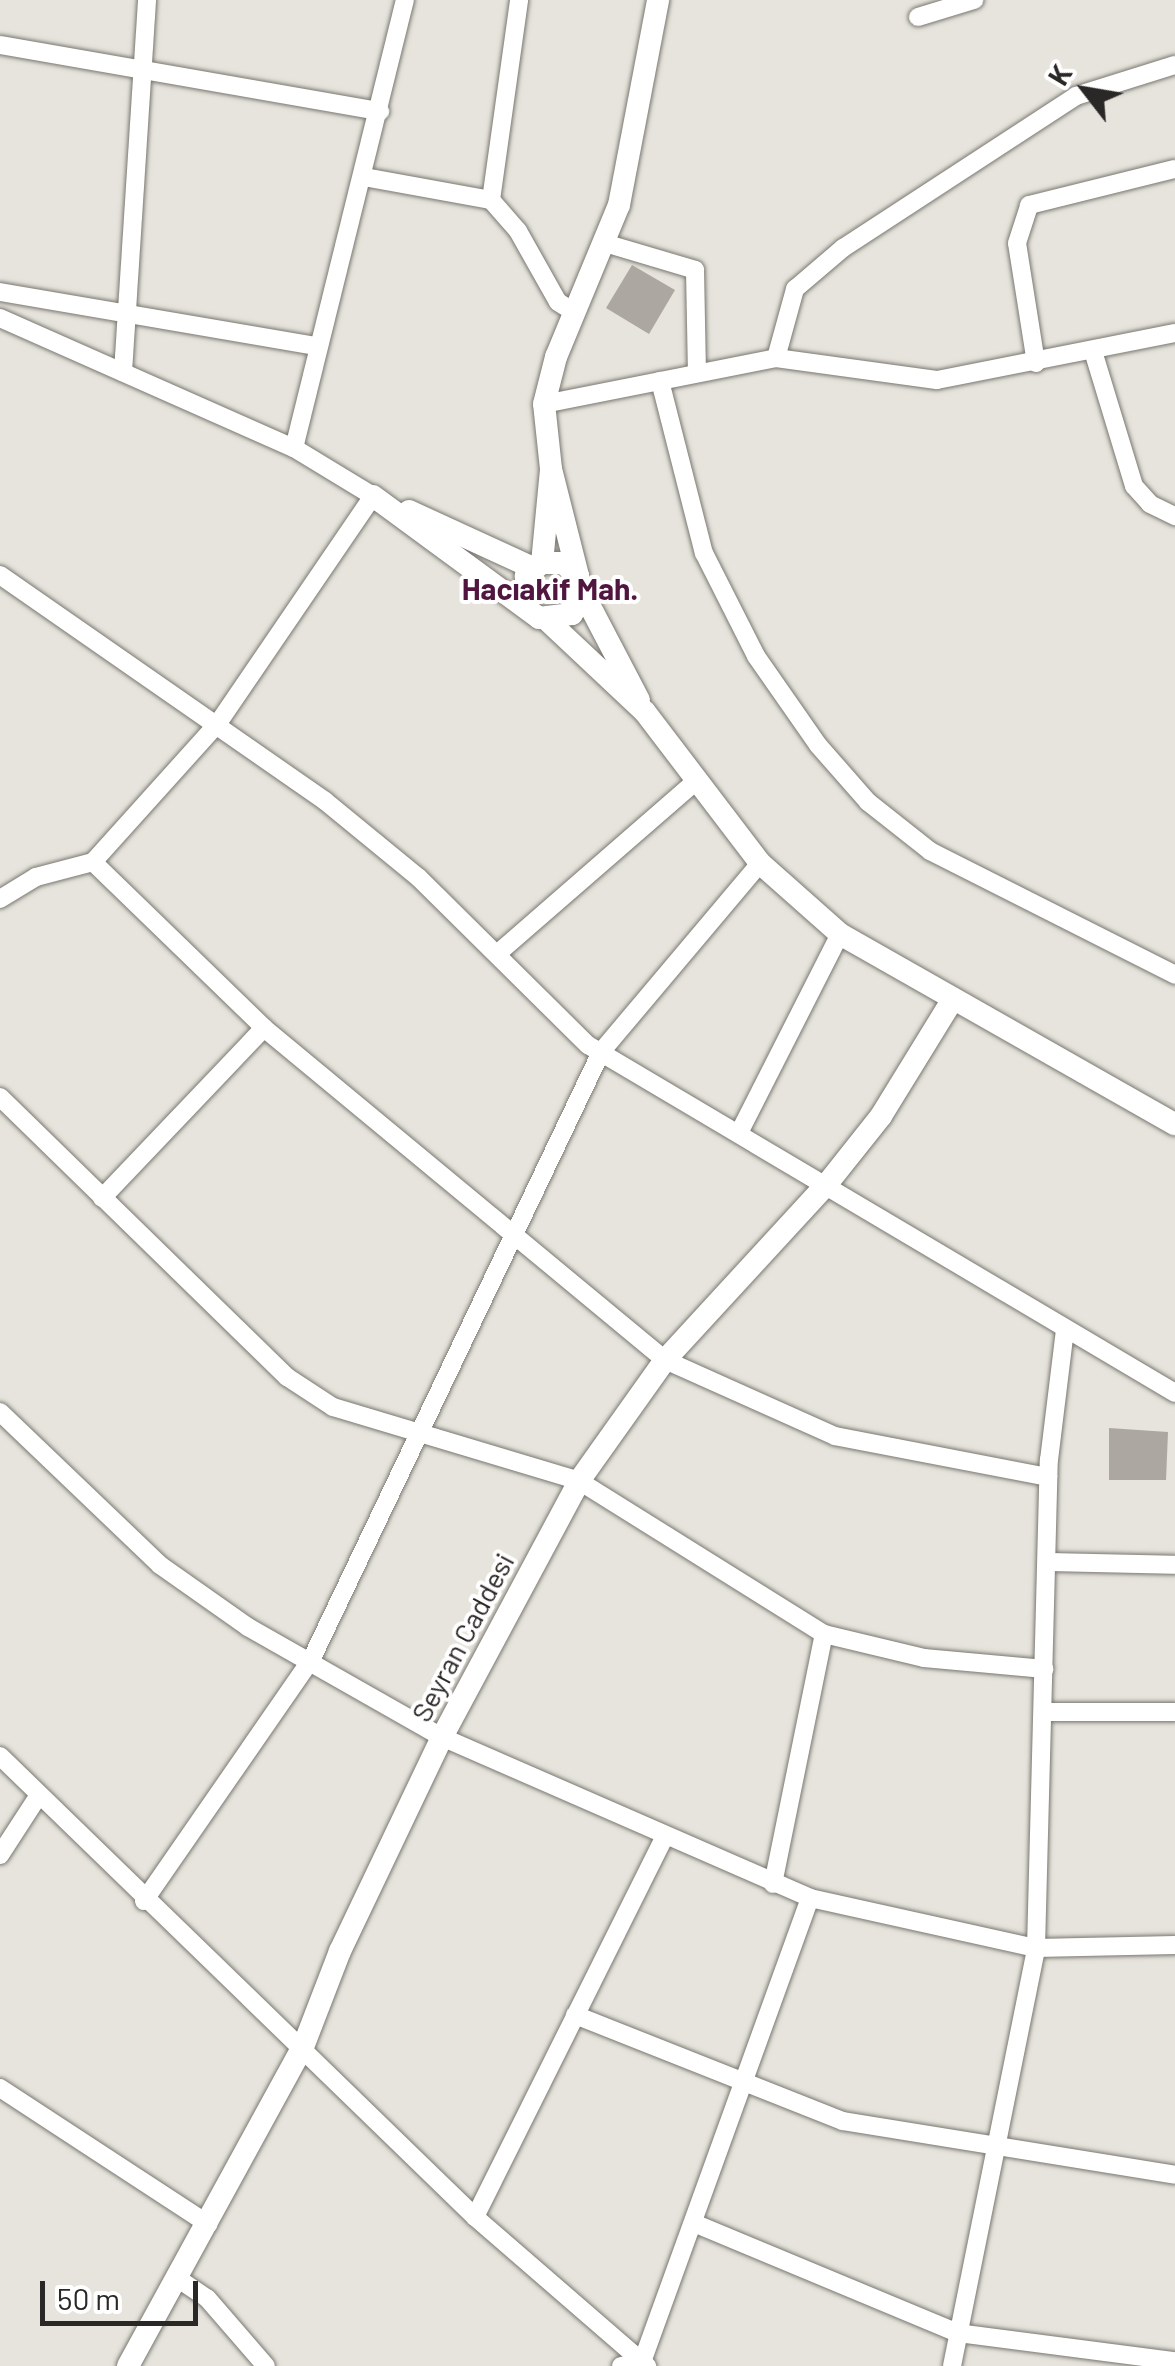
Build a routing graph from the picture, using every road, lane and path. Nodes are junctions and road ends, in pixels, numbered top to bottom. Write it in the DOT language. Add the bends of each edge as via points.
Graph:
graph roads {
  1 [pos="147,0"];
  2 [pos="405,0"];
  3 [pos="519,0"];
  4 [pos="658,0"];
  5 [pos="974,0"];
  6 [pos="918,17"];
  7 [pos="0,45"];
  8 [pos="1175,65"];
  9 [pos="146,70"];
  10 [pos="380,111"];
  11 [pos="1175,169"];
  12 [pos="364,177"];
  13 [pos="490,200"];
  14 [pos="608,244"];
  15 [pos="0,292"];
  16 [pos="574,312"];
  17 [pos="128,314"];
  18 [pos="0,318"];
  19 [pos="1175,333"];
  20 [pos="316,346"];
  21 [pos="1093,351"];
  22 [pos="776,358"];
  23 [pos="1036,363"];
  24 [pos="697,370"];
  25 [pos="124,372"];
  26 [pos="660,382"];
  27 [pos="544,404"];
  28 [pos="294,448"];
  29 [pos="550,469"];
  30 [pos="373,496"];
  31 [pos="1175,516"];
  32 [pos="538,565"];
  33 [pos="580,583"];
  34 [pos="4,585"];
  35 [pos="526,606"];
  36 [pos="547,620"];
  37 [pos="644,712"];
  38 [pos="220,722"];
  39 [pos="696,780"];
  40 [pos="92,862"];
  41 [pos="760,863"];
  42 [pos="0,900"];
  43 [pos="840,934"];
  44 [pos="497,954"];
  45 [pos="1175,975"];
  46 [pos="951,1002"];
  47 [pos="264,1028"];
  48 [pos="601,1052"];
  49 [pos="0,1097"];
  50 [pos="1175,1124"];
  51 [pos="739,1133"];
  52 [pos="827,1184"];
  53 [pos="102,1198"];
  54 [pos="512,1238"];
  55 [pos="1064,1330"];
  56 [pos="665,1360"];
  57 [pos="1175,1393"];
  58 [pos="0,1412"];
  59 [pos="420,1438"];
  60 [pos="1048,1476"];
  61 [pos="579,1482"];
  62 [pos="1047,1562"];
  63 [pos="1175,1565"];
  64 [pos="824,1634"];
  65 [pos="312,1658"];
  66 [pos="1045,1669"];
  67 [pos="1044,1712"];
  68 [pos="1175,1712"];
  69 [pos="442,1736"];
  70 [pos="0,1756"];
  71 [pos="39,1795"];
  72 [pos="666,1836"];
  73 [pos="0,1856"];
  74 [pos="773,1884"];
  75 [pos="810,1898"];
  76 [pos="144,1901"];
  77 [pos="1175,1945"];
  78 [pos="1036,1948"];
  79 [pos="576,2015"];
  80 [pos="303,2047"];
  81 [pos="744,2084"];
  82 [pos="0,2088"];
  83 [pos="998,2146"];
  84 [pos="1175,2175"];
  85 [pos="475,2217"];
  86 [pos="208,2224"];
  87 [pos="696,2224"];
  88 [pos="180,2280"];
  89 [pos="958,2332"];
  90 [pos="1175,2361"];
  91 [pos="645,2364"];
  92 [pos="128,2366"];
  93 [pos="266,2366"];
  94 [pos="621,2366"];
  95 [pos="952,2366"];
  1 -- 9 [label="street"];
  2 -- 10 [label="street"];
  3 -- 13 [label="street"];
  4 -- 14 [label="street"];
  5 -- 6 [label="street"];
  7 -- 9 [label="street"];
  8 -- 22 [label="street" via="1076,96 843,248 795,290"];
  9 -- 10 [label="street"];
  9 -- 17 [label="street"];
  10 -- 12 [label="street"];
  11 -- 23 [label="street" via="1028,205 1017,244"];
  12 -- 13 [label="street"];
  12 -- 20 [label="street"];
  13 -- 16 [label="street" via="518,231 558,302"];
  14 -- 16 [label="street"];
  14 -- 24 [label="street" via="695,270"];
  15 -- 17 [label="street"];
  16 -- 27 [label="street"];
  17 -- 20 [label="street"];
  17 -- 25 [label="street"];
  18 -- 25 [label="street"];
  19 -- 21 [label="street"];
  20 -- 28 [label="street"];
  21 -- 23 [label="street"];
  21 -- 31 [label="street" via="1134,486 1150,504"];
  22 -- 23 [label="street" via="938,380"];
  22 -- 24 [label="street"];
  24 -- 26 [label="street"];
  25 -- 28 [label="street"];
  26 -- 27 [label="street"];
  26 -- 45 [label="street" via="704,552 756,656 818,745 868,802 930,850"];
  27 -- 29 [label="street"];
  28 -- 30 [label="street"];
  29 -- 32 [label="street"];
  29 -- 33 [label="street"];
  30 -- 32 [label="street"];
  30 -- 35 [label="street"];
  30 -- 38 [label="street"];
  32 -- 33 [label="street" via="563,563"];
  32 -- 35 [label="street" via="523,586"];
  33 -- 36 [label="street" via="572,614"];
  33 -- 37 [label="street"];
  34 -- 38 [label="street"];
  35 -- 36 [label="street"];
  36 -- 37 [label="street"];
  37 -- 39 [label="street"];
  38 -- 40 [label="street"];
  38 -- 44 [label="street" via="418,877"];
  39 -- 41 [label="street"];
  39 -- 44 [label="street"];
  40 -- 42 [label="street" via="36,877"];
  40 -- 47 [label="street"];
  41 -- 43 [label="street"];
  41 -- 48 [label="street"];
  43 -- 46 [label="street"];
  43 -- 51 [label="street"];
  44 -- 48 [label="street"];
  46 -- 50 [label="street"];
  46 -- 52 [label="street, Seyran Caddesi" via="881,1116"];
  47 -- 53 [label="street"];
  47 -- 54 [label="street"];
  48 -- 51 [label="street"];
  48 -- 54 [label="street"];
  49 -- 53 [label="street"];
  51 -- 52 [label="street"];
  52 -- 55 [label="street"];
  52 -- 56 [label="street, Seyran Caddesi"];
  53 -- 59 [label="street" via="287,1377 333,1408"];
  54 -- 56 [label="street"];
  54 -- 59 [label="street"];
  55 -- 57 [label="street"];
  55 -- 60 [label="street"];
  56 -- 60 [label="street" via="835,1436"];
  56 -- 61 [label="street, Seyran Caddesi"];
  58 -- 65 [label="street" via="160,1565 248,1628"];
  59 -- 61 [label="street"];
  59 -- 65 [label="street"];
  60 -- 62 [label="street"];
  61 -- 64 [label="street"];
  61 -- 69 [label="street, Seyran Caddesi"];
  62 -- 63 [label="street"];
  62 -- 66 [label="street"];
  64 -- 66 [label="street" via="924,1658"];
  64 -- 74 [label="street"];
  65 -- 69 [label="street"];
  65 -- 76 [label="street"];
  66 -- 67 [label="street"];
  67 -- 68 [label="street"];
  67 -- 78 [label="street"];
  69 -- 72 [label="street"];
  69 -- 80 [label="street, Seyran Caddesi" via="340,1951"];
  70 -- 71 [label="street"];
  71 -- 73 [label="street"];
  71 -- 76 [label="street"];
  72 -- 74 [label="street"];
  72 -- 79 [label="street"];
  74 -- 75 [label="street"];
  75 -- 78 [label="street"];
  75 -- 81 [label="street"];
  76 -- 80 [label="street"];
  77 -- 78 [label="street"];
  78 -- 83 [label="street"];
  79 -- 81 [label="street"];
  79 -- 85 [label="street"];
  80 -- 85 [label="street"];
  80 -- 86 [label="street, Seyran Caddesi"];
  81 -- 83 [label="street" via="844,2121"];
  81 -- 87 [label="street"];
  82 -- 86 [label="street"];
  83 -- 84 [label="street"];
  83 -- 89 [label="street"];
  85 -- 91 [label="street"];
  86 -- 88 [label="street, Seyran Caddesi"];
  87 -- 89 [label="street"];
  87 -- 91 [label="street"];
  88 -- 92 [label="street, Seyran Caddesi"];
  88 -- 93 [label="street" via="206,2298"];
  89 -- 90 [label="street"];
  89 -- 95 [label="street"];
  91 -- 94 [label="street"];
}
